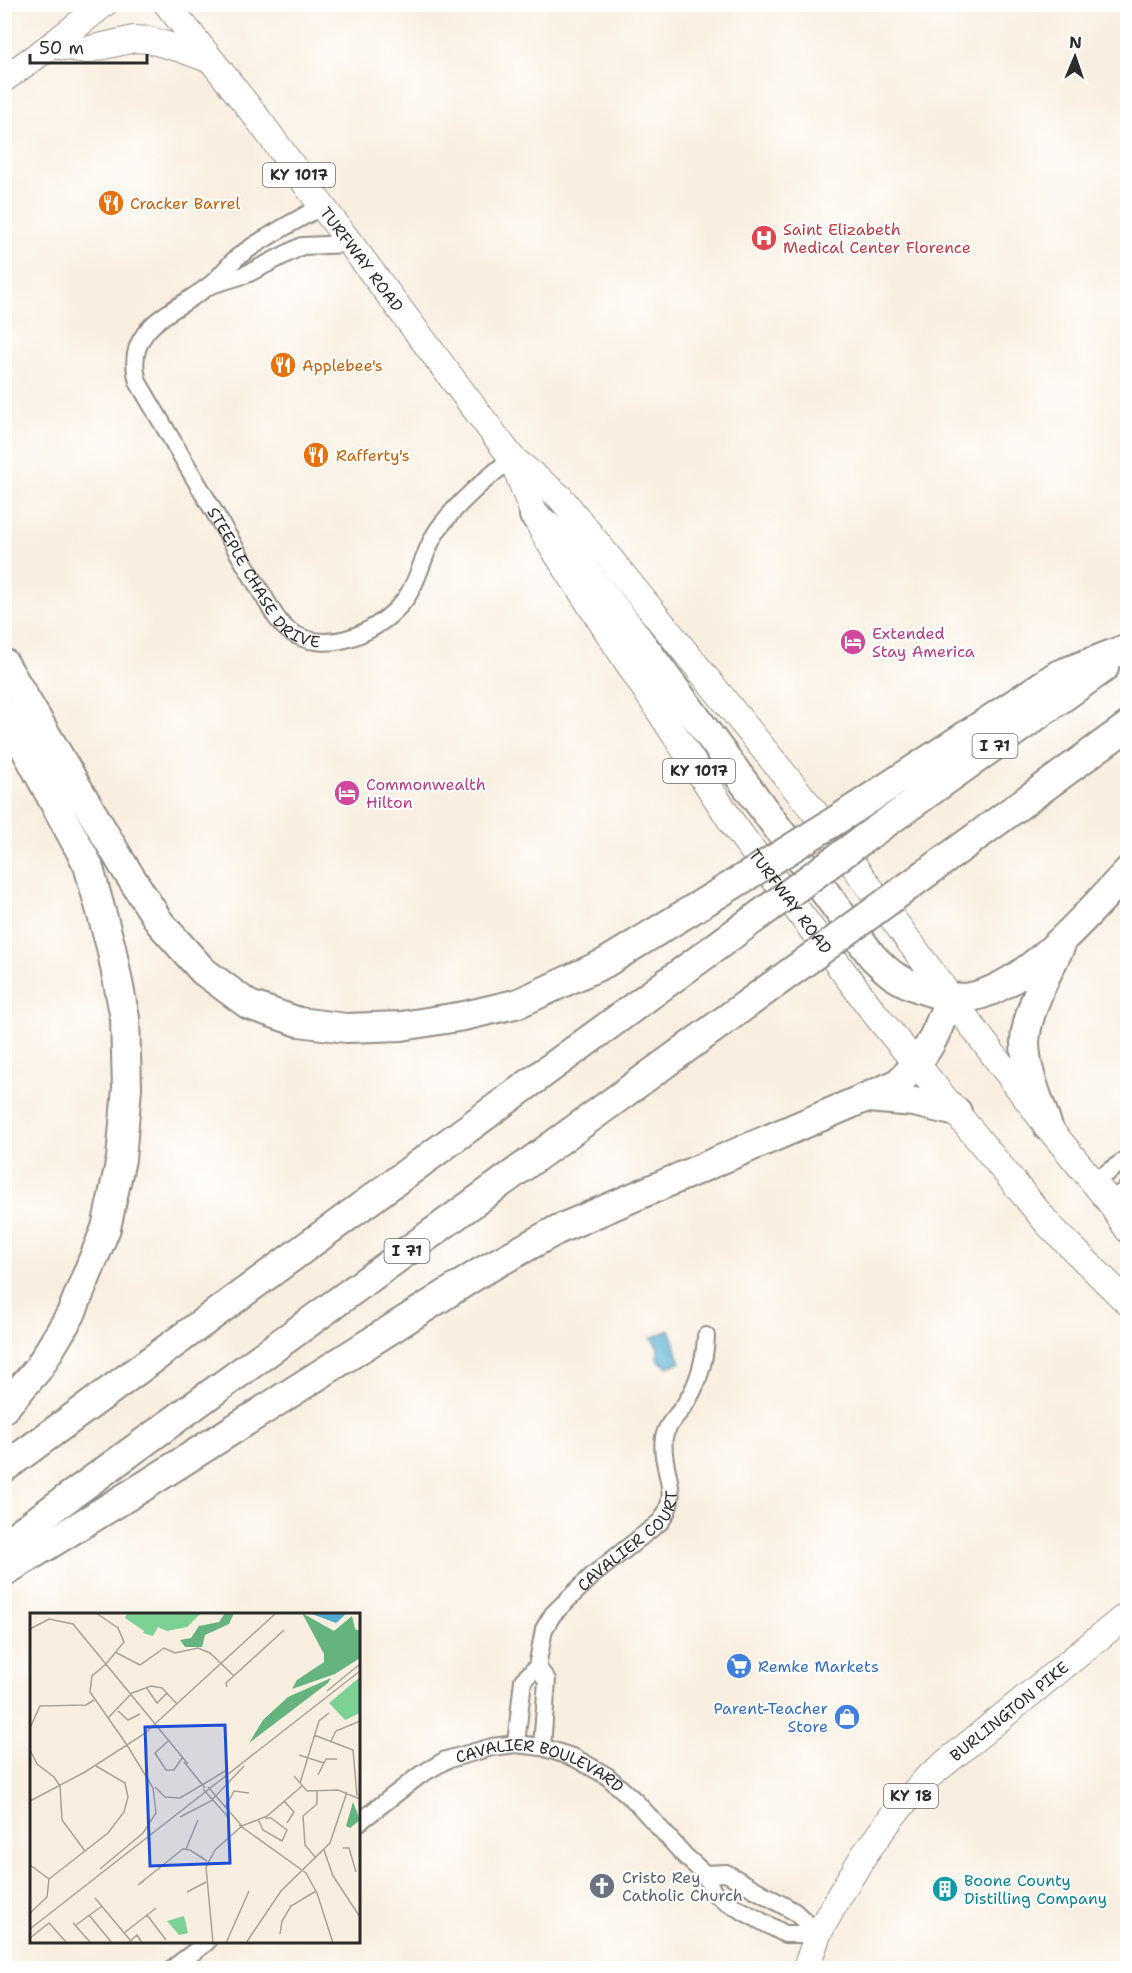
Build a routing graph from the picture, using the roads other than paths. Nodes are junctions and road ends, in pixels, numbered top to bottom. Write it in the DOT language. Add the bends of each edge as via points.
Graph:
graph roads {
  1 [pos="104,4"];
  2 [pos="167,4"];
  3 [pos="52,45"];
  4 [pos="211,60"];
  5 [pos="4,79"];
  6 [pos="322,206"];
  7 [pos="350,244"];
  8 [pos="211,285"];
  9 [pos="512,458"];
  10 [pos="534,515"];
  11 [pos="1128,650"];
  12 [pos="4,663"];
  13 [pos="4,714"];
  14 [pos="1128,726"];
  15 [pos="1128,871"];
  16 [pos="1065,938"];
  17 [pos="950,996"];
  18 [pos="917,1064"];
  19 [pos="864,1098"];
  20 [pos="957,1112"];
  21 [pos="1048,1127"];
  22 [pos="1128,1158"];
  23 [pos="1110,1191"];
  24 [pos="1128,1230"];
  25 [pos="1128,1303"];
  26 [pos="705,1336"];
  27 [pos="4,1408"];
  28 [pos="4,1468"];
  29 [pos="4,1544"];
  30 [pos="4,1572"];
  31 [pos="1128,1614"];
  32 [pos="537,1667"];
  33 [pos="516,1744"];
  34 [pos="542,1747"];
  35 [pos="360,1821"];
  36 [pos="705,1874"];
  37 [pos="818,1934"];
  38 [pos="204,1943"];
  39 [pos="173,1968"];
  40 [pos="806,1968"];
  1 -- 3 [label="main road"];
  2 -- 4 [label="main road, TURFWAY ROAD / KY 1017"];
  3 -- 4 [label="main road" via="86,50 134,39 149,40"];
  3 -- 5 [label="main road"];
  4 -- 6 [label="main road, TURFWAY ROAD / KY 1017"];
  6 -- 7 [label="main road, TURFWAY ROAD / KY 1017"];
  6 -- 8 [label="street, STEEPLE CHASE DRIVE" via="238,257"];
  7 -- 8 [label="street, STEEPLE CHASE DRIVE" via="302,246 248,274"];
  7 -- 9 [label="main road, TURFWAY ROAD / KY 1017"];
  8 -- 9 [label="street, STEEPLE CHASE DRIVE" via="161,316 136,350 133,367 138,382 286,630 318,642 337,642 356,636 388,616 406,598 437,531 456,505"];
  9 -- 10 [label="main road, TURFWAY ROAD / KY 1017"];
  9 -- 17 [label="main road, TURFWAY ROAD / KY 1017" via="560,497 813,810"];
  10 -- 17 [label="highway" via="554,531 630,628 872,956 895,977"];
  10 -- 18 [label="main road, TURFWAY ROAD / KY 1017" via="735,827"];
  11 -- 12 [label="highway, bridge" via="1058,675 846,814 605,963 519,1003 402,1026 346,1028 300,1022 249,1005 203,971 160,923"];
  11 -- 28 [label="highway, I 71, bridge"];
  13 -- 27 [label="highway" via="88,865 111,947 125,1018 128,1088 121,1159 106,1228 71,1314 38,1369"];
  14 -- 29 [label="highway, I 71, bridge"];
  15 -- 16 [label="highway"];
  16 -- 17 [label="highway" via="1005,986 970,997"];
  16 -- 21 [label="highway" via="1044,977 1025,1042"];
  17 -- 18 [label="highway" via="929,1047"];
  17 -- 21 [label="main road, TURFWAY ROAD / KY 1017"];
  18 -- 19 [label="highway" via="897,1084"];
  18 -- 20 [label="main road, TURFWAY ROAD / KY 1017"];
  19 -- 20 [label="highway" via="914,1102"];
  19 -- 30 [label="highway" via="557,1230 490,1267"];
  20 -- 25 [label="main road, TURFWAY ROAD / KY 1017" via="1048,1224"];
  21 -- 23 [label="main road, TURFWAY ROAD / KY 1017"];
  22 -- 23 [label="street"];
  23 -- 24 [label="main road, TURFWAY ROAD / KY 1017"];
  26 -- 32 [label="street, CAVALIER COURT" via="702,1370 684,1405 668,1425 663,1444 672,1493 667,1514 553,1614 544,1629"];
  31 -- 37 [label="main road, BURLINGTON PIKE / KY 18" via="928,1777 864,1855"];
  32 -- 33 [label="street, CAVALIER COURT" via="523,1680"];
  32 -- 34 [label="street, CAVALIER COURT" via="547,1680"];
  33 -- 34 [label="street, CAVALIER BOULEVARD"];
  33 -- 35 [label="street, CAVALIER BOULEVARD" via="446,1760"];
  34 -- 36 [label="street, CAVALIER BOULEVARD" via="575,1758 607,1776"];
  36 -- 37 [label="street" via="726,1874 795,1912"];
  36 -- 37 [label="street, CAVALIER BOULEVARD" via="713,1892 726,1902 785,1934"];
  37 -- 40 [label="main road, BURLINGTON PIKE / KY 18"];
  38 -- 39 [label="street"];
}
